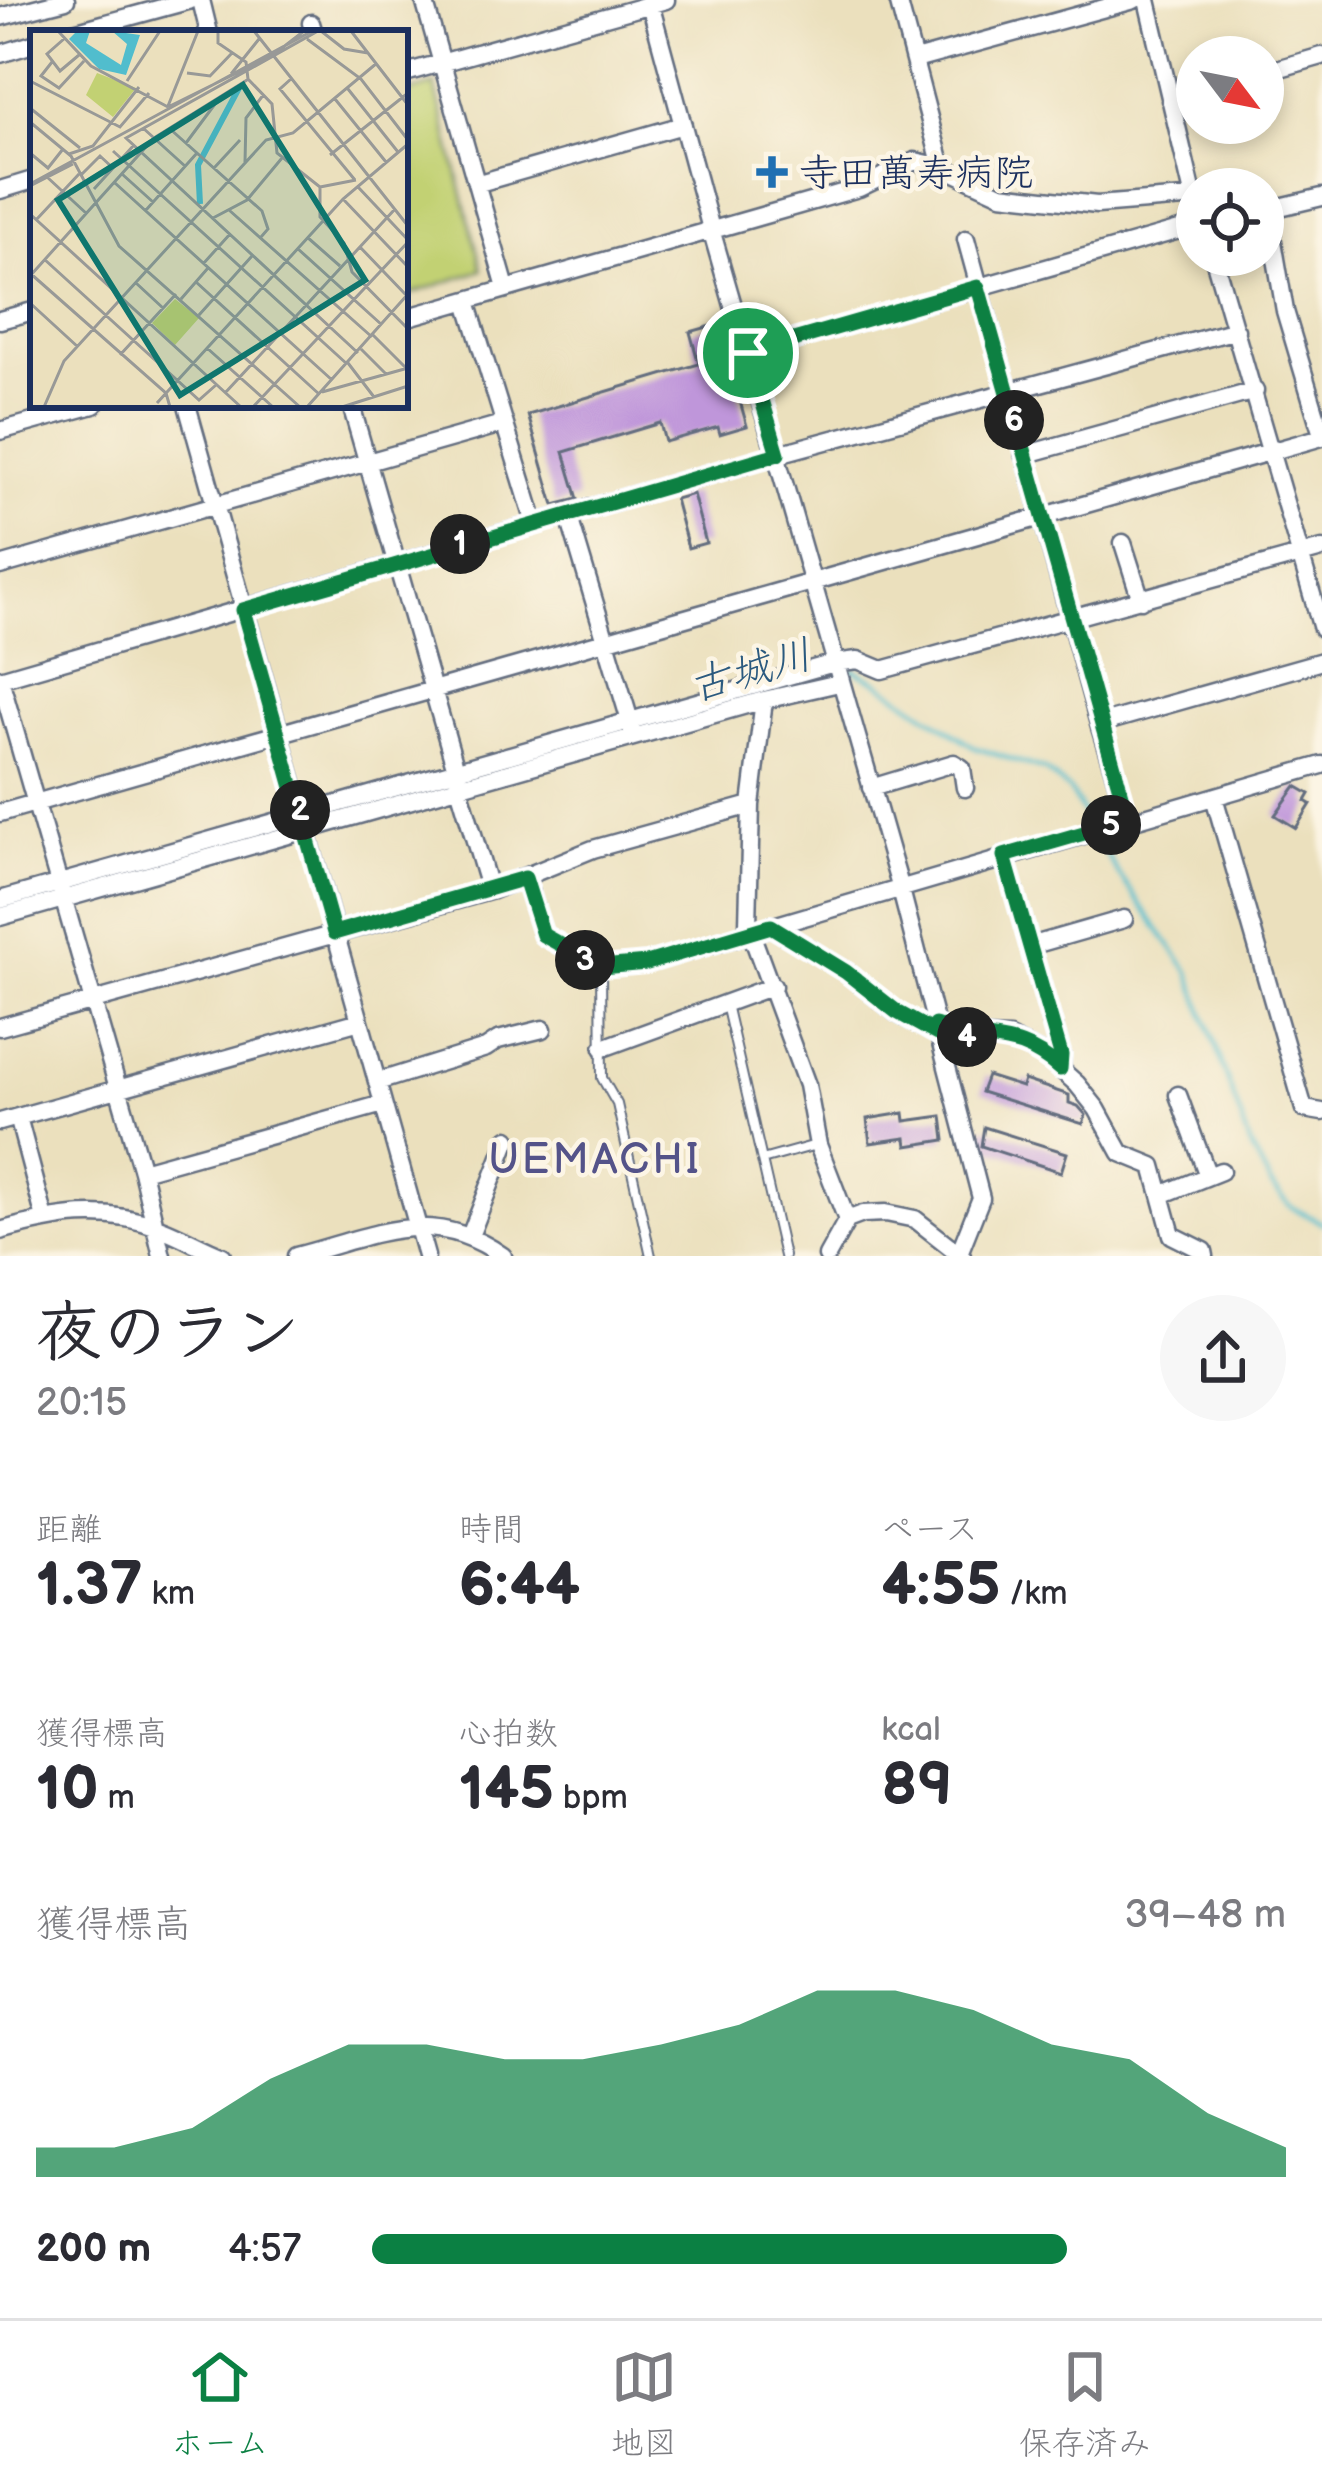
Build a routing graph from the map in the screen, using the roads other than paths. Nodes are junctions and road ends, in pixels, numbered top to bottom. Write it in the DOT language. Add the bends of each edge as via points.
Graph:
graph roads {
  1 [pos="68,0"];
  2 [pos="191,0"];
  3 [pos="201,0"];
  4 [pos="424,0"];
  5 [pos="898,0"];
  6 [pos="1133,0"];
  7 [pos="1147,0"];
  8 [pos="655,1"];
  9 [pos="163,4"];
  10 [pos="0,17"];
  11 [pos="76,30"];
  12 [pos="82,30"];
  13 [pos="208,30"];
  14 [pos="30,45"];
  15 [pos="0,54"];
  16 [pos="1322,56"];
  17 [pos="915,60"];
  18 [pos="440,62"];
  19 [pos="1284,67"];
  20 [pos="408,72"];
  21 [pos="1176,98"];
  22 [pos="1170,100"];
  23 [pos="683,125"];
  24 [pos="942,167"];
  25 [pos="1187,168"];
  26 [pos="30,181"];
  27 [pos="479,183"];
  28 [pos="0,190"];
  29 [pos="1176,201"];
  30 [pos="1321,202"];
  31 [pos="1284,208"];
  32 [pos="711,230"];
  33 [pos="1176,231"];
  34 [pos="966,239"];
  35 [pos="1220,276"];
  36 [pos="1280,276"];
  37 [pos="978,287"];
  38 [pos="506,288"];
  39 [pos="466,301"];
  40 [pos="30,312"];
  41 [pos="408,317"];
  42 [pos="0,320"];
  43 [pos="1236,330"];
  44 [pos="748,353"];
  45 [pos="1322,363"];
  46 [pos="1299,368"];
  47 [pos="1255,392"];
  48 [pos="1007,393"];
  49 [pos="83,408"];
  50 [pos="188,408"];
  51 [pos="352,408"];
  52 [pos="502,424"];
  53 [pos="0,431"];
  54 [pos="1322,436"];
  55 [pos="1273,452"];
  56 [pos="778,454"];
  57 [pos="1024,455"];
  58 [pos="368,461"];
  59 [pos="215,505"];
  60 [pos="568,514"];
  61 [pos="1042,517"];
  62 [pos="535,523"];
  63 [pos="1123,543"];
  64 [pos="1322,549"];
  65 [pos="1301,554"];
  66 [pos="398,562"];
  67 [pos="0,566"];
  68 [pos="812,582"];
  69 [pos="1141,600"];
  70 [pos="1319,608"];
  71 [pos="243,610"];
  72 [pos="1072,620"];
  73 [pos="1322,629"];
  74 [pos="606,643"];
  75 [pos="1322,661"];
  76 [pos="837,673"];
  77 [pos="0,679"];
  78 [pos="433,691"];
  79 [pos="764,700"];
  80 [pos="1099,724"];
  81 [pos="632,730"];
  82 [pos="278,733"];
  83 [pos="1322,765"];
  84 [pos="459,782"];
  85 [pos="871,788"];
  86 [pos="965,788"];
  87 [pos="1214,797"];
  88 [pos="33,803"];
  89 [pos="751,805"];
  90 [pos="0,813"];
  91 [pos="1129,820"];
  92 [pos="304,823"];
  93 [pos="1004,856"];
  94 [pos="525,878"];
  95 [pos="900,886"];
  96 [pos="61,891"];
  97 [pos="490,891"];
  98 [pos="0,900"];
  99 [pos="0,917"];
  100 [pos="1124,919"];
  101 [pos="771,926"];
  102 [pos="751,932"];
  103 [pos="334,933"];
  104 [pos="1030,946"];
  105 [pos="601,967"];
  106 [pos="773,986"];
  107 [pos="93,1001"];
  108 [pos="725,1003"];
  109 [pos="360,1022"];
  110 [pos="0,1027"];
  111 [pos="543,1029"];
  112 [pos="936,1030"];
  113 [pos="603,1048"];
  114 [pos="1060,1069"];
  115 [pos="377,1082"];
  116 [pos="118,1088"];
  117 [pos="1178,1096"];
  118 [pos="383,1104"];
  119 [pos="1322,1112"];
  120 [pos="9,1119"];
  121 [pos="508,1139"];
  122 [pos="818,1145"];
  123 [pos="762,1160"];
  124 [pos="142,1172"];
  125 [pos="1161,1195"];
  126 [pos="45,1219"];
  127 [pos="847,1220"];
  128 [pos="418,1225"];
  129 [pos="155,1226"];
  130 [pos="0,1231"];
  131 [pos="470,1236"];
  132 [pos="162,1256"];
  133 [pos="223,1256"];
  134 [pos="296,1256"];
  135 [pos="426,1256"];
  136 [pos="503,1256"];
  137 [pos="651,1256"];
  138 [pos="784,1256"];
  139 [pos="826,1256"];
  140 [pos="960,1256"];
  141 [pos="1205,1256"];
  1 -- 10 [label="street"];
  1 -- 11 [label="street"];
  2 -- 9 [label="street"];
  3 -- 13 [label="street"];
  4 -- 18 [label="street"];
  5 -- 17 [label="street"];
  6 -- 17 [label="street"];
  7 -- 22 [label="street"];
  8 -- 18 [label="street"];
  8 -- 23 [label="street"];
  9 -- 12 [label="street"];
  14 -- 15 [label="street"];
  16 -- 19 [label="street"];
  17 -- 24 [label="street"];
  18 -- 20 [label="street"];
  18 -- 27 [label="street"];
  21 -- 22 [label="street"];
  22 -- 25 [label="street"];
  23 -- 27 [label="street"];
  23 -- 32 [label="street"];
  24 -- 29 [label="street" via="1001,194 1097,205"];
  24 -- 32 [label="street" via="915,161 859,188"];
  26 -- 28 [label="street"];
  27 -- 38 [label="street"];
  30 -- 31 [label="street"];
  32 -- 38 [label="street"];
  32 -- 44 [label="street"];
  33 -- 37 [label="street"];
  34 -- 37 [label="street"];
  35 -- 43 [label="street"];
  36 -- 46 [label="street"];
  37 -- 44 [label="street"];
  37 -- 48 [label="street"];
  38 -- 39 [label="street"];
  39 -- 41 [label="street"];
  39 -- 52 [label="street"];
  40 -- 42 [label="street"];
  43 -- 47 [label="street"];
  43 -- 48 [label="street"];
  44 -- 56 [label="street"];
  45 -- 46 [label="street"];
  46 -- 54 [label="street"];
  47 -- 55 [label="street"];
  47 -- 57 [label="street"];
  48 -- 56 [label="street"];
  48 -- 57 [label="street"];
  49 -- 53 [label="street"];
  50 -- 59 [label="street"];
  51 -- 58 [label="street"];
  52 -- 58 [label="street"];
  52 -- 62 [label="street"];
  54 -- 55 [label="street"];
  55 -- 61 [label="street"];
  55 -- 65 [label="street"];
  56 -- 60 [label="street"];
  56 -- 68 [label="street"];
  57 -- 61 [label="street"];
  58 -- 59 [label="street"];
  58 -- 66 [label="street"];
  59 -- 67 [label="street"];
  59 -- 71 [label="street"];
  60 -- 62 [label="street"];
  60 -- 74 [label="street"];
  61 -- 68 [label="street"];
  61 -- 72 [label="street"];
  62 -- 66 [label="street"];
  63 -- 69 [label="street"];
  64 -- 65 [label="street"];
  65 -- 69 [label="street"];
  65 -- 70 [label="street"];
  66 -- 71 [label="street"];
  66 -- 78 [label="street"];
  68 -- 74 [label="street"];
  68 -- 76 [label="street"];
  69 -- 72 [label="street"];
  70 -- 73 [label="street"];
  71 -- 77 [label="street"];
  71 -- 82 [label="street"];
  72 -- 76 [label="street" via="882,670 858,660"];
  72 -- 80 [label="street"];
  74 -- 78 [label="street"];
  74 -- 81 [label="street"];
  75 -- 80 [label="street"];
  76 -- 79 [label="street"];
  76 -- 81 [label="street"];
  76 -- 85 [label="street"];
  77 -- 88 [label="street"];
  78 -- 82 [label="street"];
  78 -- 84 [label="street"];
  79 -- 81 [label="street"];
  79 -- 89 [label="street"];
  80 -- 91 [label="street"];
  81 -- 84 [label="street"];
  82 -- 88 [label="street"];
  82 -- 92 [label="street"];
  83 -- 87 [label="street"];
  84 -- 92 [label="street"];
  84 -- 97 [label="street"];
  85 -- 86 [label="street" via="954,763"];
  85 -- 95 [label="street"];
  87 -- 91 [label="street"];
  87 -- 119 [label="street" via="1304,1109"];
  88 -- 90 [label="street"];
  88 -- 96 [label="street"];
  89 -- 94 [label="street" via="593,849"];
  89 -- 102 [label="street"];
  91 -- 93 [label="street"];
  92 -- 96 [label="street"];
  92 -- 103 [label="street"];
  93 -- 95 [label="street"];
  93 -- 104 [label="street"];
  94 -- 97 [label="street"];
  94 -- 105 [label="street" via="543,935"];
  95 -- 101 [label="street"];
  95 -- 112 [label="street"];
  96 -- 98 [label="street"];
  96 -- 99 [label="street"];
  96 -- 107 [label="street"];
  97 -- 103 [label="street"];
  100 -- 104 [label="street"];
  101 -- 102 [label="street"];
  101 -- 112 [label="street"];
  102 -- 105 [label="street" via="647,963"];
  102 -- 106 [label="street"];
  103 -- 107 [label="street"];
  103 -- 109 [label="street"];
  104 -- 114 [label="street"];
  105 -- 113 [label="lane"];
  106 -- 108 [label="street"];
  106 -- 122 [label="street"];
  107 -- 110 [label="street"];
  107 -- 116 [label="street"];
  108 -- 113 [label="street"];
  108 -- 123 [label="lane"];
  109 -- 115 [label="street"];
  109 -- 116 [label="street"];
  111 -- 115 [label="street"];
  112 -- 114 [label="street" via="1009,1038"];
  112 -- 140 [label="street" via="981,1198"];
  113 -- 137 [label="lane" via="602,1078 617,1104"];
  114 -- 125 [label="street" via="1097,1108 1121,1153 1153,1166"];
  115 -- 118 [label="street"];
  116 -- 120 [label="street"];
  116 -- 124 [label="street"];
  117 -- 125 [label="street" via="1215,1173"];
  118 -- 124 [label="street"];
  118 -- 128 [label="street"];
  120 -- 126 [label="street"];
  121 -- 131 [label="street"];
  122 -- 123 [label="lane"];
  122 -- 127 [label="street"];
  123 -- 138 [label="lane"];
  124 -- 129 [label="street"];
  125 -- 141 [label="street" via="1172,1235"];
  126 -- 129 [label="street" via="105,1213"];
  126 -- 130 [label="street"];
  127 -- 139 [label="street"];
  127 -- 140 [label="street" via="902,1214"];
  128 -- 131 [label="street"];
  128 -- 134 [label="street"];
  128 -- 135 [label="street"];
  129 -- 132 [label="street"];
  129 -- 133 [label="street"];
  131 -- 136 [label="street"];
}
